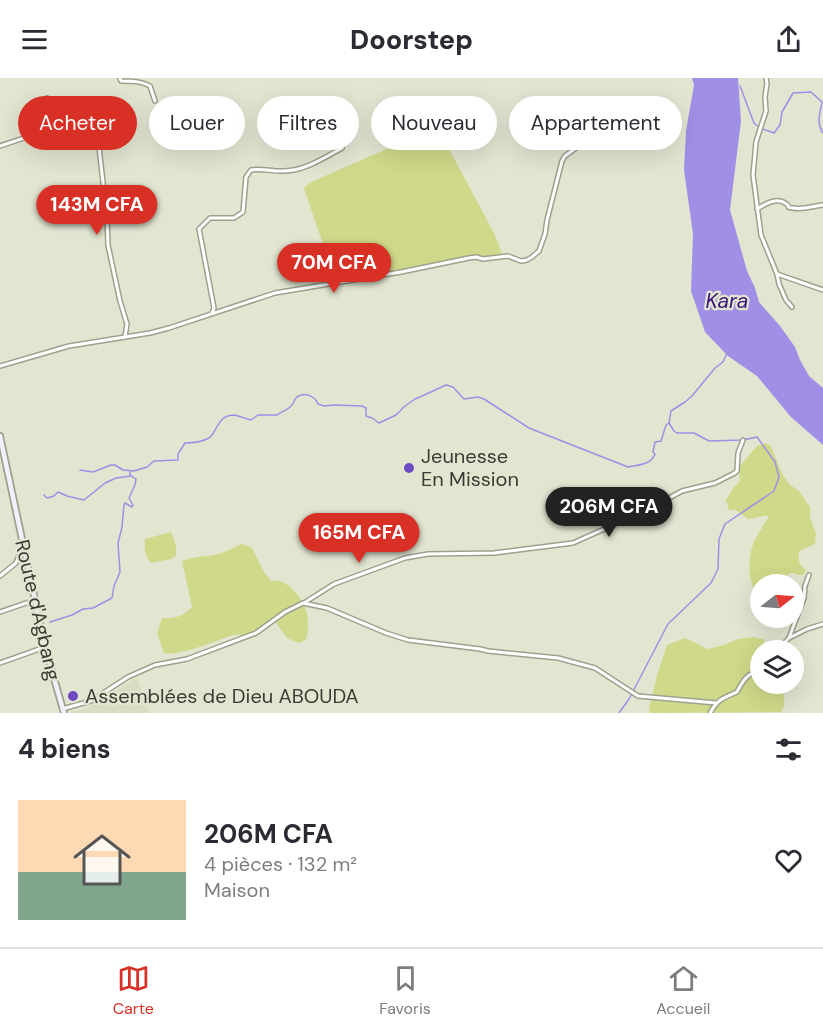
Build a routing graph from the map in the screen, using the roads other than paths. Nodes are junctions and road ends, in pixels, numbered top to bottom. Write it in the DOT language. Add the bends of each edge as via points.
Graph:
graph roads {
  1 [pos="120,78"];
  2 [pos="766,78"];
  3 [pos="153,96"];
  4 [pos="18,140"];
  5 [pos="0,146"];
  6 [pos="99,150"];
  7 [pos="338,150"];
  8 [pos="573,150"];
  9 [pos="823,206"];
  10 [pos="757,209"];
  11 [pos="777,274"];
  12 [pos="823,290"];
  13 [pos="792,307"];
  14 [pos="211,314"];
  15 [pos="125,337"];
  16 [pos="0,366"];
  17 [pos="0,436"];
  18 [pos="744,440"];
  19 [pos="22,546"];
  20 [pos="809,575"];
  21 [pos="0,576"];
  22 [pos="35,600"];
  23 [pos="303,603"];
  24 [pos="0,612"];
  25 [pos="823,624"];
  26 [pos="789,638"];
  27 [pos="45,647"];
  28 [pos="0,663"];
  29 [pos="750,675"];
  30 [pos="716,703"];
  31 [pos="63,711"];
  32 [pos="710,713"];
  1 -- 3 [label="street" via="145,83"];
  2 -- 10 [label="street" via="766,111 756,142 753,175"];
  4 -- 5 [label="street"];
  6 -- 15 [label="street" via="108,245 127,324"];
  7 -- 14 [label="street" via="294,171 251,170 246,177 243,212 234,218 210,218 200,229 214,309"];
  8 -- 14 [label="street" via="562,161 539,251 527,260 508,256 469,258 275,293"];
  9 -- 10 [label="street" via="794,209 778,201"];
  10 -- 11 [label="street" via="761,235"];
  11 -- 12 [label="street"];
  11 -- 13 [label="street"];
  14 -- 15 [label="street"];
  15 -- 16 [label="street" via="69,345"];
  17 -- 19 [label="main road, Route d'Agbang"];
  18 -- 23 [label="street" via="733,474 682,491 573,543 405,558 334,584"];
  19 -- 21 [label="street" via="15,563"];
  19 -- 22 [label="main road, Route d'Agbang"];
  20 -- 26 [label="street"];
  22 -- 24 [label="street"];
  22 -- 27 [label="main road, Route d'Agbang"];
  23 -- 30 [label="street" via="327,608 408,640 558,658 595,668 638,696"];
  23 -- 31 [label="street" via="256,633 187,659 155,665 128,676 91,701"];
  25 -- 26 [label="street"];
  27 -- 28 [label="street"];
  27 -- 31 [label="main road, Route d'Agbang"];
  29 -- 30 [label="street" via="737,692"];
  30 -- 32 [label="street"];
}
